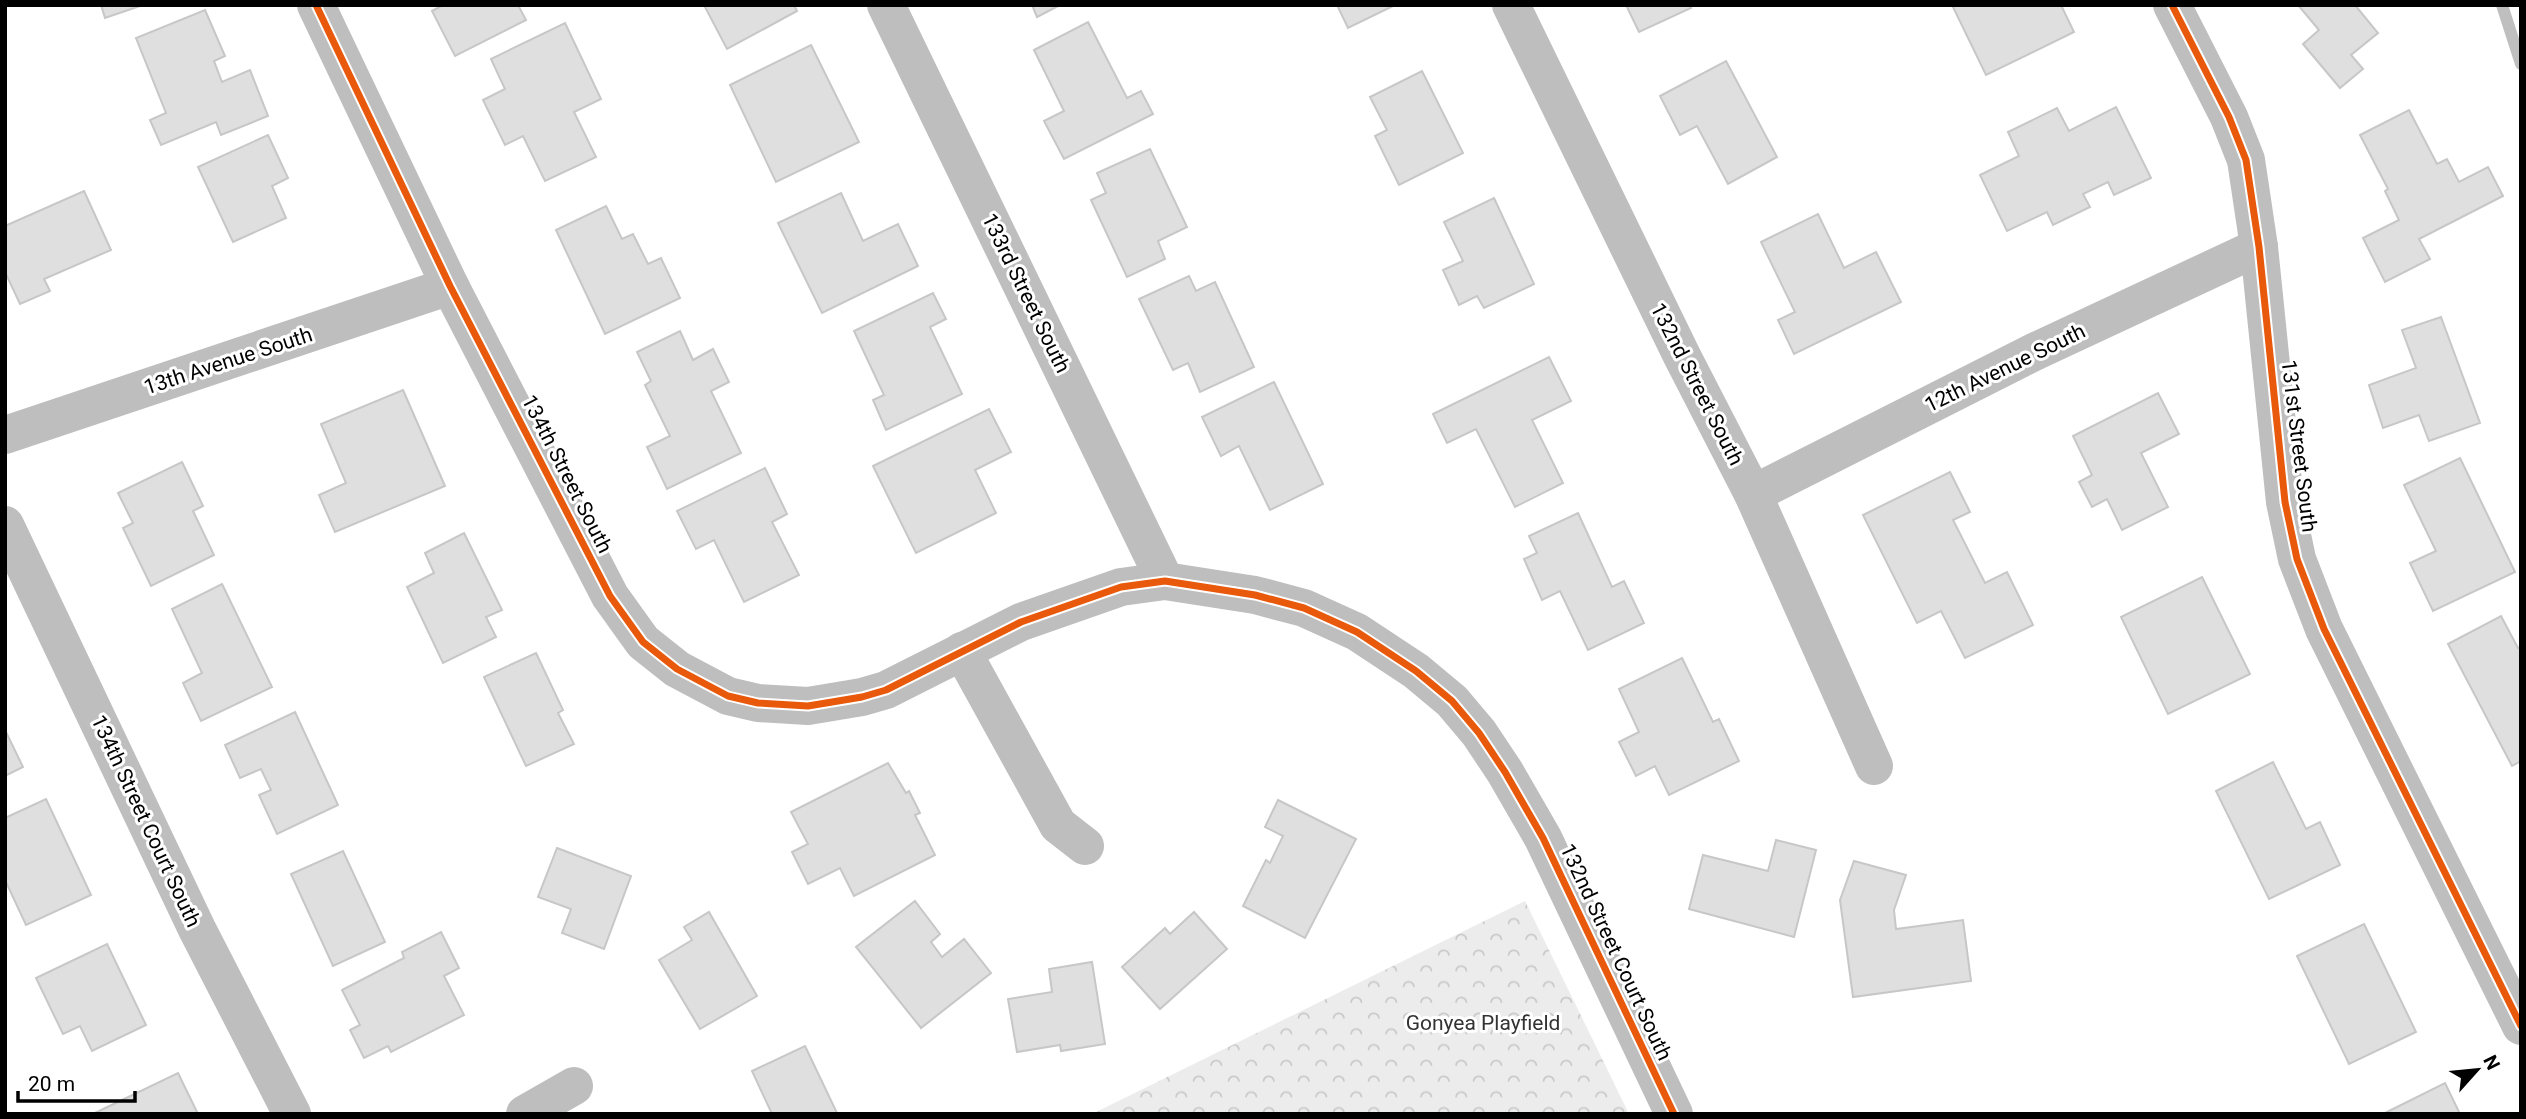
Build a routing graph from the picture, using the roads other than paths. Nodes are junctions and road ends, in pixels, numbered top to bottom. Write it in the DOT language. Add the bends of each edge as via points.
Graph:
graph roads {
  1 [pos="316,5"];
  2 [pos="886,5"];
  3 [pos="1511,5"];
  4 [pos="2172,5"];
  5 [pos="2259,247"];
  6 [pos="450,286"];
  7 [pos="5,435"];
  8 [pos="1753,494"];
  9 [pos="5,525"];
  10 [pos="1165,580"];
  11 [pos="962,651"];
  12 [pos="1874,766"];
  13 [pos="1084,846"];
  14 [pos="2521,1026"];
  15 [pos="574,1086"];
  16 [pos="292,1114"];
  17 [pos="525,1114"];
  18 [pos="1674,1114"];
  1 -- 6 [label="street, 134th Street South"];
  2 -- 10 [label="street, 133rd Street South"];
  3 -- 8 [label="street, 132nd Street South"];
  4 -- 5 [label="street, 131st Street South" via="2246,160"];
  5 -- 8 [label="street, 12th Avenue South" via="2036,351"];
  5 -- 14 [label="street, 131st Street South" via="2285,502 2297,559 2324,629"];
  6 -- 7 [label="street, 13th Avenue South"];
  6 -- 11 [label="street, 134th Street South" via="610,596 643,642 677,669 728,696 808,706 886,690"];
  8 -- 12 [label="street, 132nd Street South"];
  9 -- 16 [label="street, 134th Street Court South" via="197,929"];
  10 -- 11 [label="street" via="1121,587 1021,622"];
  10 -- 18 [label="street, 132nd Street Court South" via="1304,608 1357,632 1452,701 1479,733 1525,806"];
  11 -- 13 [label="street" via="1058,825"];
  15 -- 17 [label="street"];
}
